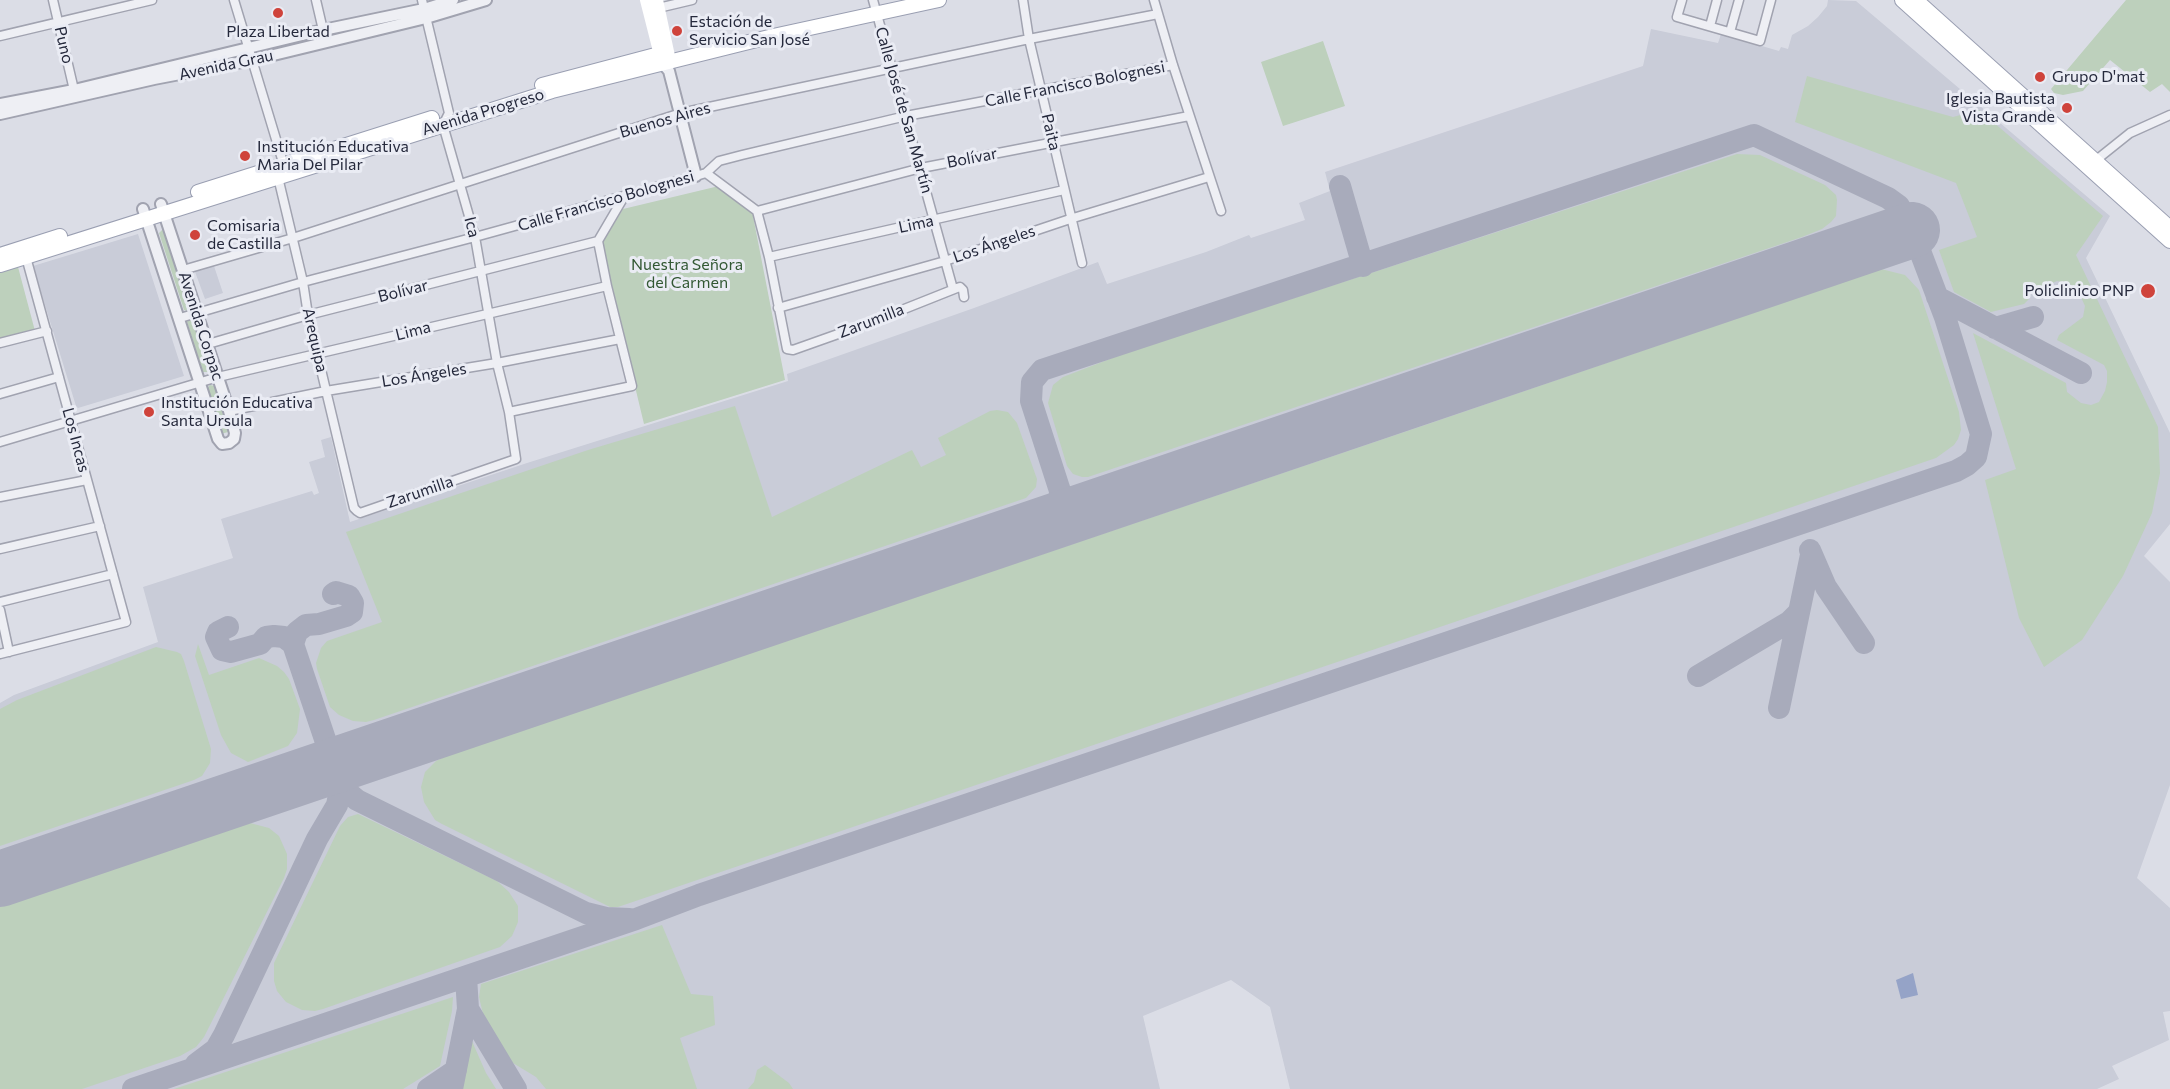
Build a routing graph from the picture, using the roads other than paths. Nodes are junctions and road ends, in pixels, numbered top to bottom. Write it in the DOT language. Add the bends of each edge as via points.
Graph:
graph roads {
  1 [pos="53,0"];
  2 [pos="152,0"];
  3 [pos="234,0"];
  4 [pos="316,0"];
  5 [pos="453,0"];
  6 [pos="486,0"];
  7 [pos="692,0"];
  8 [pos="899,0"];
  9 [pos="939,0"];
  10 [pos="1023,0"];
  11 [pos="1154,0"];
  12 [pos="1682,0"];
  13 [pos="1717,0"];
  14 [pos="1739,0"];
  15 [pos="1772,0"];
  16 [pos="1902,0"];
  17 [pos="1916,0"];
  18 [pos="653,5"];
  19 [pos="875,6"];
  20 [pos="424,9"];
  21 [pos="1158,14"];
  22 [pos="59,23"];
  23 [pos="1710,26"];
  24 [pos="323,30"];
  25 [pos="1730,32"];
  26 [pos="0,36"];
  27 [pos="1029,39"];
  28 [pos="251,55"];
  29 [pos="666,60"];
  30 [pos="1173,65"];
  31 [pos="893,68"];
  32 [pos="74,90"];
  33 [pos="1042,91"];
  34 [pos="0,104"];
  35 [pos="2029,109"];
  36 [pos="0,114"];
  37 [pos="681,114"];
  38 [pos="2170,115"];
  39 [pos="906,116"];
  40 [pos="1189,116"];
  41 [pos="446,119"];
  42 [pos="1053,143"];
  43 [pos="2095,161"];
  44 [pos="921,168"];
  45 [pos="281,170"];
  46 [pos="701,174"];
  47 [pos="1209,177"];
  48 [pos="461,183"];
  49 [pos="1064,190"];
  50 [pos="625,195"];
  51 [pos="162,208"];
  52 [pos="757,211"];
  53 [pos="1221,211"];
  54 [pos="145,213"];
  55 [pos="1070,219"];
  56 [pos="934,220"];
  57 [pos="2168,233"];
  58 [pos="476,237"];
  59 [pos="293,238"];
  60 [pos="598,241"];
  61 [pos="0,255"];
  62 [pos="26,257"];
  63 [pos="769,257"];
  64 [pos="945,261"];
  65 [pos="1082,263"];
  66 [pos="0,265"];
  67 [pos="183,270"];
  68 [pos="480,271"];
  69 [pos="303,282"];
  70 [pos="607,286"];
  71 [pos="953,289"];
  72 [pos="964,297"];
  73 [pos="778,308"];
  74 [pos="197,313"];
  75 [pos="488,313"];
  76 [pos="308,315"];
  77 [pos="180,318"];
  78 [pos="47,331"];
  79 [pos="620,339"];
  80 [pos="0,344"];
  81 [pos="208,344"];
  82 [pos="318,354"];
  83 [pos="497,363"];
  84 [pos="59,377"];
  85 [pos="218,377"];
  86 [pos="201,382"];
  87 [pos="326,391"];
  88 [pos="0,394"];
  89 [pos="229,411"];
  90 [pos="509,412"];
  91 [pos="71,421"];
  92 [pos="0,441"];
  93 [pos="516,459"];
  94 [pos="87,480"];
  95 [pos="0,497"];
  96 [pos="357,511"];
  97 [pos="100,526"];
  98 [pos="0,549"];
  99 [pos="113,574"];
  100 [pos="0,602"];
  101 [pos="0,610"];
  102 [pos="4,653"];
  1 -- 22 [label="street, Puno"];
  2 -- 22 [label="street"];
  3 -- 28 [label="street, Arequipa"];
  4 -- 24 [label="street"];
  5 -- 20 [label="street, Avenida Grau"];
  6 -- 20 [label="street, Avenida Grau"];
  7 -- 18 [label="street"];
  8 -- 19 [label="main road, Avenida Progreso"];
  9 -- 19 [label="main road, Avenida Progreso"];
  10 -- 27 [label="street, Paita"];
  11 -- 21 [label="street"];
  12 -- 23 [label="street" via="1677,17"];
  13 -- 23 [label="street"];
  14 -- 25 [label="street"];
  15 -- 25 [label="street" via="1760,41"];
  16 -- 35 [label="main road"];
  17 -- 35 [label="main road"];
  18 -- 29 [label="main road"];
  19 -- 29 [label="main road, Avenida Progreso"];
  19 -- 31 [label="street, Calle José de San Martín"];
  20 -- 24 [label="street, Avenida Grau"];
  20 -- 28 [label="street, Avenida Grau"];
  20 -- 41 [label="street, Ica"];
  21 -- 27 [label="street, Buenos Aires"];
  21 -- 30 [label="street"];
  22 -- 26 [label="street"];
  22 -- 32 [label="street, Puno"];
  23 -- 25 [label="street"];
  24 -- 28 [label="street, Avenida Grau"];
  27 -- 31 [label="street, Buenos Aires"];
  27 -- 33 [label="street, Paita"];
  28 -- 32 [label="street, Avenida Grau"];
  28 -- 36 [label="street, Avenida Grau"];
  28 -- 45 [label="street, Arequipa"];
  29 -- 37 [label="street"];
  29 -- 41 [label="main road, Avenida Progreso" via="556,80"];
  30 -- 33 [label="street, Calle Francisco Bolognesi"];
  30 -- 40 [label="street"];
  31 -- 37 [label="street, Buenos Aires"];
  31 -- 39 [label="street, Calle José de San Martín"];
  32 -- 34 [label="street, Avenida Grau"];
  33 -- 39 [label="street, Calle Francisco Bolognesi"];
  33 -- 42 [label="street, Paita"];
  35 -- 43 [label="main road"];
  35 -- 57 [label="main road"];
  37 -- 46 [label="street"];
  37 -- 48 [label="street, Buenos Aires"];
  38 -- 43 [label="street" via="2130,133"];
  39 -- 44 [label="street, Calle José de San Martín"];
  39 -- 46 [label="street, Calle Francisco Bolognesi" via="719,161"];
  40 -- 42 [label="street, Bolívar"];
  40 -- 47 [label="street"];
  41 -- 45 [label="main road, Avenida Progreso"];
  41 -- 48 [label="street, Ica"];
  42 -- 44 [label="street, Bolívar"];
  42 -- 49 [label="street, Paita"];
  43 -- 57 [label="main road"];
  44 -- 52 [label="street, Bolívar"];
  44 -- 56 [label="street, Calle José de San Martín"];
  45 -- 51 [label="main road, Avenida Progreso"];
  45 -- 59 [label="street, Arequipa"];
  46 -- 50 [label="street, Calle Francisco Bolognesi"];
  46 -- 52 [label="street"];
  47 -- 53 [label="street"];
  47 -- 55 [label="street, Los Ángeles"];
  48 -- 58 [label="street, Ica"];
  48 -- 59 [label="street, Buenos Aires"];
  49 -- 55 [label="street, Paita"];
  49 -- 56 [label="street, Lima"];
  50 -- 58 [label="street, Calle Francisco Bolognesi"];
  50 -- 60 [label="street"];
  51 -- 54 [label="main road, Avenida Progreso"];
  51 -- 67 [label="street, Avenida Corpac"];
  52 -- 63 [label="street"];
  54 -- 61 [label="main road, Avenida Progreso"];
  54 -- 62 [label="main road, Avenida Progreso"];
  54 -- 77 [label="street, Avenida Corpac"];
  55 -- 64 [label="street, Los Ángeles"];
  55 -- 65 [label="street, Paita"];
  56 -- 63 [label="street, Lima"];
  56 -- 64 [label="street, Calle José de San Martín"];
  58 -- 68 [label="street, Ica"];
  58 -- 69 [label="street, Calle Francisco Bolognesi"];
  59 -- 67 [label="street, Buenos Aires"];
  59 -- 69 [label="street, Arequipa"];
  60 -- 68 [label="street, Bolívar"];
  60 -- 70 [label="street"];
  62 -- 66 [label="main road, Avenida Progreso"];
  62 -- 78 [label="street, Los Incas"];
  63 -- 73 [label="street"];
  64 -- 71 [label="street, Calle José de San Martín"];
  64 -- 73 [label="street, Los Ángeles"];
  67 -- 74 [label="street, Avenida Corpac"];
  68 -- 75 [label="street, Ica"];
  68 -- 76 [label="street, Bolívar"];
  69 -- 74 [label="street, Calle Francisco Bolognesi"];
  69 -- 76 [label="street, Arequipa"];
  70 -- 75 [label="street, Lima"];
  70 -- 79 [label="street"];
  71 -- 72 [label="street" via="962,288"];
  71 -- 73 [label="street, Zarumilla" via="793,350 787,349"];
  74 -- 77 [label="street, Calle Francisco Bolognesi"];
  74 -- 81 [label="street, Avenida Corpac"];
  75 -- 82 [label="street, Lima"];
  75 -- 83 [label="street, Ica"];
  76 -- 81 [label="street, Bolívar"];
  76 -- 82 [label="street, Arequipa"];
  77 -- 86 [label="street, Avenida Corpac"];
  78 -- 80 [label="street"];
  78 -- 84 [label="street, Los Incas"];
  79 -- 83 [label="street, Los Ángeles"];
  79 -- 90 [label="street" via="631,387"];
  81 -- 85 [label="street, Avenida Corpac"];
  82 -- 85 [label="street, Lima"];
  82 -- 87 [label="street, Arequipa"];
  83 -- 87 [label="street, Los Ángeles"];
  83 -- 90 [label="street, Ica"];
  84 -- 88 [label="street"];
  84 -- 91 [label="street, Los Incas"];
  85 -- 86 [label="street, Lima"];
  85 -- 89 [label="street, Avenida Corpac"];
  86 -- 89 [label="street, Avenida Corpac" via="222,444 235,436"];
  86 -- 91 [label="street, Lima"];
  87 -- 89 [label="street, Los Ángeles"];
  87 -- 96 [label="street, Arequipa"];
  90 -- 93 [label="street, Ica"];
  91 -- 92 [label="street, Lima"];
  91 -- 94 [label="street, Los Incas"];
  93 -- 96 [label="street, Zarumilla"];
  94 -- 95 [label="street"];
  94 -- 97 [label="street, Los Incas"];
  97 -- 98 [label="street"];
  97 -- 99 [label="street, Los Incas"];
  99 -- 100 [label="street"];
  99 -- 102 [label="street, Los Incas" via="126,622"];
  101 -- 102 [label="street"];
}
